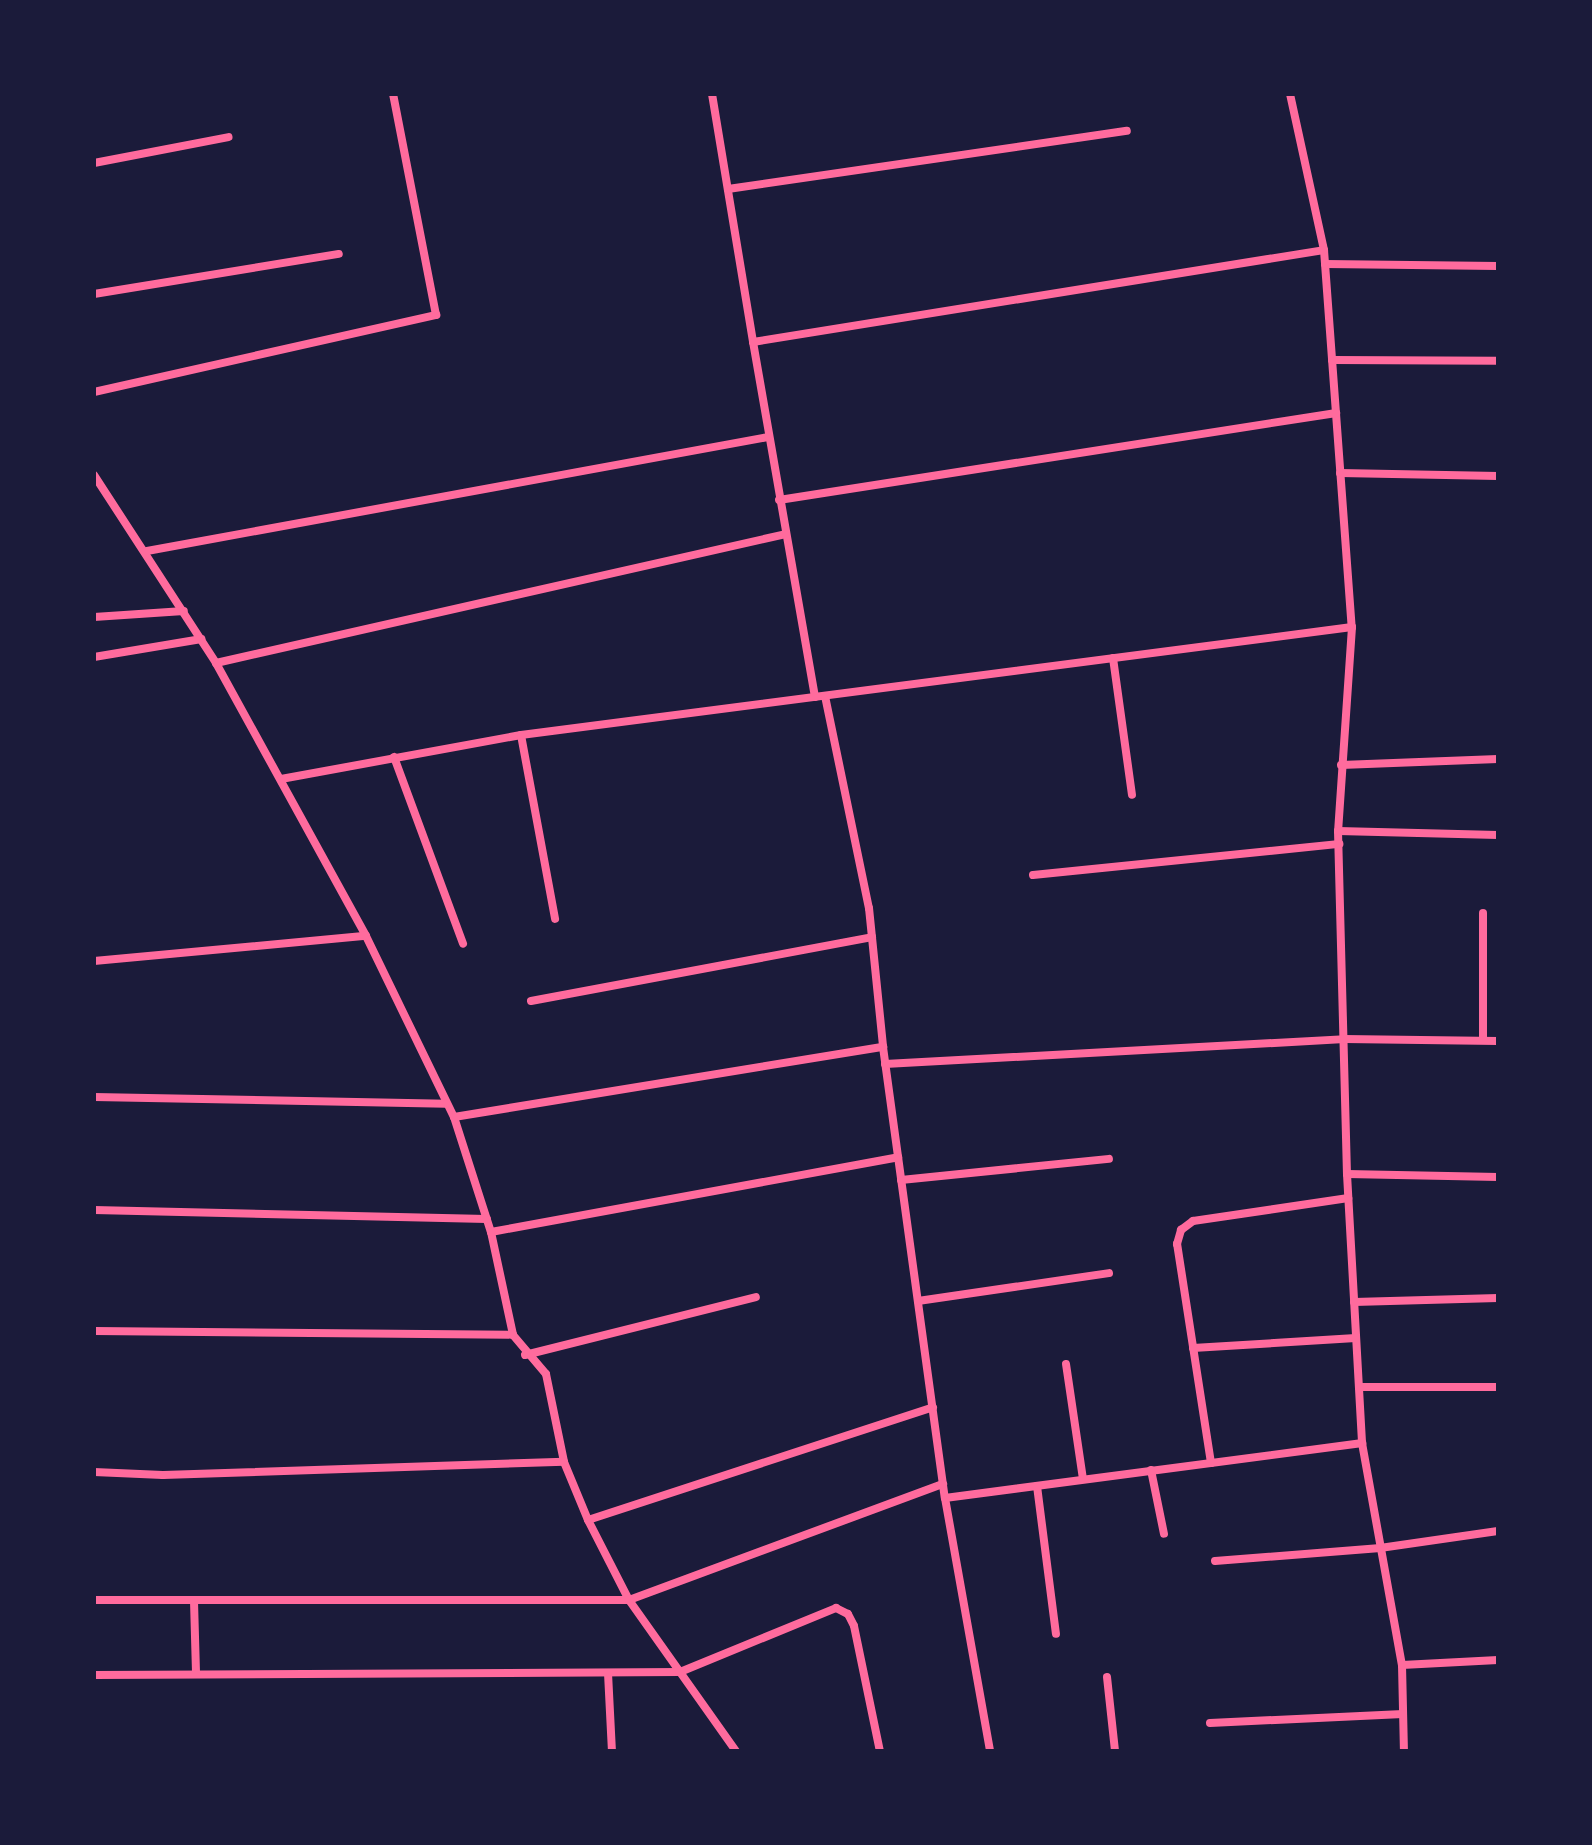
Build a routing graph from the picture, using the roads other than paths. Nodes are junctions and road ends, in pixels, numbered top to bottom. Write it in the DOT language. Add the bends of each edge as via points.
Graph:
graph roads {
  1 [pos="393,94"];
  2 [pos="712,94"];
  3 [pos="1292,96"];
  4 [pos="1127,131"];
  5 [pos="229,137"];
  6 [pos="94,163"];
  7 [pos="728,189"];
  8 [pos="1324,250"];
  9 [pos="339,254"];
  10 [pos="1325,264"];
  11 [pos="1498,266"];
  12 [pos="94,294"];
  13 [pos="753,342"];
  14 [pos="1332,360"];
  15 [pos="1498,361"];
  16 [pos="94,392"];
  17 [pos="1336,413"];
  18 [pos="768,437"];
  19 [pos="1340,473"];
  20 [pos="94,475"];
  21 [pos="1498,476"];
  22 [pos="779,500"];
  23 [pos="786,534"];
  24 [pos="147,551"];
  25 [pos="184,611"];
  26 [pos="94,617"];
  27 [pos="1352,627"];
  28 [pos="201,639"];
  29 [pos="94,657"];
  30 [pos="1113,658"];
  31 [pos="216,663"];
  32 [pos="820,696"];
  33 [pos="521,735"];
  34 [pos="394,757"];
  35 [pos="1498,759"];
  36 [pos="1341,765"];
  37 [pos="281,779"];
  38 [pos="1132,795"];
  39 [pos="1338,831"];
  40 [pos="1498,835"];
  41 [pos="1339,844"];
  42 [pos="1033,875"];
  43 [pos="1483,913"];
  44 [pos="555,919"];
  45 [pos="366,936"];
  46 [pos="872,937"];
  47 [pos="463,944"];
  48 [pos="94,961"];
  49 [pos="531,1001"];
  50 [pos="1344,1039"];
  51 [pos="1483,1040"];
  52 [pos="1498,1041"];
  53 [pos="883,1047"];
  54 [pos="885,1064"];
  55 [pos="94,1097"];
  56 [pos="446,1104"];
  57 [pos="454,1117"];
  58 [pos="898,1157"];
  59 [pos="1109,1159"];
  60 [pos="1347,1174"];
  61 [pos="1498,1177"];
  62 [pos="901,1180"];
  63 [pos="1348,1198"];
  64 [pos="94,1210"];
  65 [pos="487,1219"];
  66 [pos="491,1232"];
  67 [pos="1109,1273"];
  68 [pos="756,1297"];
  69 [pos="1498,1298"];
  70 [pos="918,1301"];
  71 [pos="1354,1302"];
  72 [pos="94,1331"];
  73 [pos="513,1335"];
  74 [pos="1356,1338"];
  75 [pos="1193,1348"];
  76 [pos="525,1355"];
  77 [pos="1066,1364"];
  78 [pos="1359,1387"];
  79 [pos="1498,1387"];
  80 [pos="933,1407"];
  81 [pos="1362,1443"];
  82 [pos="564,1462"];
  83 [pos="1211,1463"];
  84 [pos="1151,1470"];
  85 [pos="94,1472"];
  86 [pos="1083,1479"];
  87 [pos="943,1484"];
  88 [pos="1037,1486"];
  89 [pos="945,1498"];
  90 [pos="588,1520"];
  91 [pos="1498,1531"];
  92 [pos="1164,1534"];
  93 [pos="1380,1548"];
  94 [pos="1215,1561"];
  95 [pos="94,1600"];
  96 [pos="629,1600"];
  97 [pos="194,1601"];
  98 [pos="1056,1634"];
  99 [pos="1498,1660"];
  100 [pos="1402,1665"];
  101 [pos="680,1672"];
  102 [pos="608,1673"];
  103 [pos="196,1674"];
  104 [pos="94,1675"];
  105 [pos="1107,1677"];
  106 [pos="1403,1714"];
  107 [pos="1210,1723"];
  108 [pos="612,1751"];
  109 [pos="736,1751"];
  110 [pos="880,1751"];
  111 [pos="990,1751"];
  112 [pos="1115,1751"];
  113 [pos="1404,1751"];
  1 -- 16 [label="street" via="436,315"];
  2 -- 7 [label="street"];
  3 -- 8 [label="street"];
  4 -- 7 [label="street"];
  5 -- 6 [label="street"];
  7 -- 13 [label="street"];
  8 -- 10 [label="street"];
  8 -- 13 [label="street"];
  9 -- 12 [label="street"];
  10 -- 11 [label="street"];
  10 -- 14 [label="street"];
  13 -- 18 [label="street"];
  14 -- 15 [label="street"];
  14 -- 17 [label="street"];
  17 -- 19 [label="street"];
  17 -- 22 [label="street"];
  18 -- 22 [label="street"];
  18 -- 24 [label="street"];
  19 -- 21 [label="street"];
  19 -- 27 [label="street"];
  20 -- 24 [label="street"];
  22 -- 23 [label="street"];
  23 -- 31 [label="street"];
  23 -- 32 [label="street"];
  24 -- 25 [label="street"];
  25 -- 26 [label="street"];
  25 -- 28 [label="street"];
  27 -- 30 [label="street"];
  27 -- 36 [label="street"];
  28 -- 29 [label="street"];
  28 -- 31 [label="street"];
  30 -- 32 [label="street"];
  30 -- 38 [label="street"];
  31 -- 37 [label="street"];
  32 -- 33 [label="street"];
  32 -- 46 [label="street"];
  33 -- 34 [label="street"];
  33 -- 44 [label="street"];
  34 -- 37 [label="street"];
  34 -- 47 [label="street"];
  35 -- 36 [label="street"];
  36 -- 39 [label="street"];
  37 -- 45 [label="street"];
  39 -- 40 [label="street"];
  39 -- 41 [label="street"];
  41 -- 42 [label="street"];
  41 -- 50 [label="street"];
  43 -- 51 [label="street"];
  45 -- 48 [label="street"];
  45 -- 56 [label="street"];
  46 -- 49 [label="street"];
  46 -- 53 [label="street"];
  50 -- 51 [label="street"];
  50 -- 54 [label="street"];
  50 -- 60 [label="street"];
  51 -- 52 [label="street"];
  53 -- 54 [label="street"];
  53 -- 57 [label="street"];
  54 -- 58 [label="street"];
  55 -- 56 [label="street"];
  56 -- 57 [label="street"];
  57 -- 65 [label="street"];
  58 -- 62 [label="street"];
  58 -- 66 [label="street"];
  59 -- 62 [label="street"];
  60 -- 61 [label="street"];
  60 -- 63 [label="street"];
  62 -- 70 [label="street"];
  63 -- 71 [label="street"];
  63 -- 75 [label="street" via="1193,1221 1181,1230 1177,1244"];
  64 -- 65 [label="street"];
  65 -- 66 [label="street"];
  66 -- 73 [label="street"];
  67 -- 70 [label="street"];
  68 -- 76 [label="street"];
  69 -- 71 [label="street"];
  70 -- 80 [label="street"];
  71 -- 74 [label="street"];
  72 -- 73 [label="street"];
  73 -- 76 [label="street"];
  74 -- 75 [label="street"];
  74 -- 78 [label="street"];
  75 -- 83 [label="street"];
  76 -- 82 [label="street" via="546,1374"];
  77 -- 86 [label="street"];
  78 -- 79 [label="street"];
  78 -- 81 [label="street"];
  80 -- 87 [label="street"];
  80 -- 90 [label="street"];
  81 -- 83 [label="street"];
  81 -- 93 [label="street"];
  82 -- 85 [label="street" via="163,1475"];
  82 -- 90 [label="street"];
  83 -- 84 [label="street"];
  84 -- 86 [label="street"];
  84 -- 92 [label="street"];
  86 -- 88 [label="street"];
  87 -- 89 [label="street"];
  87 -- 96 [label="street"];
  88 -- 89 [label="street"];
  88 -- 98 [label="street"];
  89 -- 111 [label="street"];
  90 -- 96 [label="street"];
  91 -- 93 [label="street"];
  93 -- 94 [label="street"];
  93 -- 100 [label="street"];
  95 -- 97 [label="street"];
  96 -- 97 [label="street"];
  96 -- 101 [label="street"];
  97 -- 103 [label="street"];
  99 -- 100 [label="street"];
  100 -- 106 [label="street"];
  101 -- 102 [label="street"];
  101 -- 109 [label="street"];
  101 -- 110 [label="street" via="830,1609 843,1610 854,1626"];
  102 -- 103 [label="street"];
  102 -- 108 [label="street"];
  103 -- 104 [label="street"];
  105 -- 112 [label="street"];
  106 -- 107 [label="street"];
  106 -- 113 [label="street"];
}
